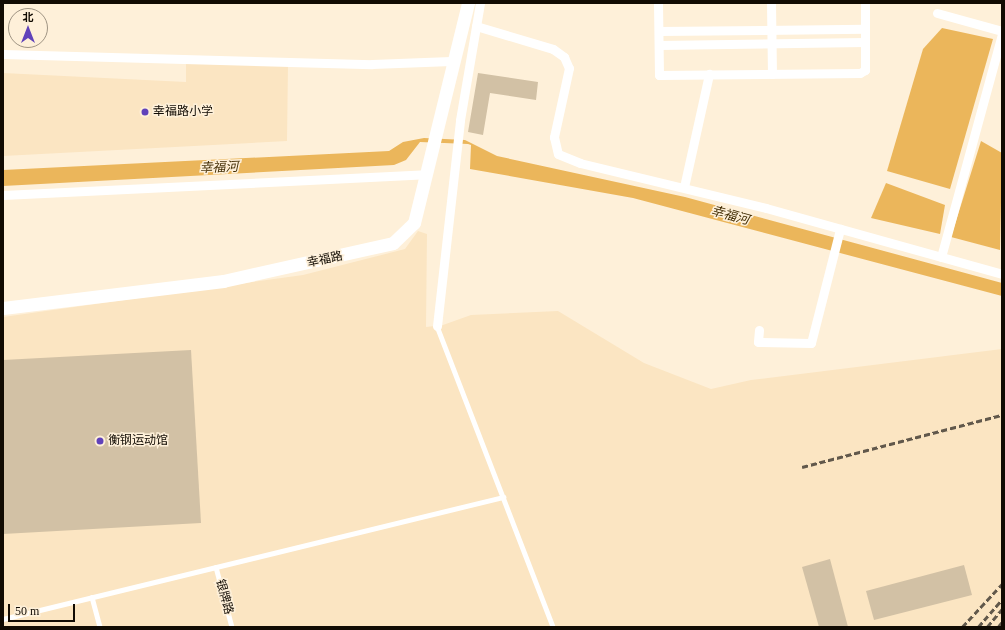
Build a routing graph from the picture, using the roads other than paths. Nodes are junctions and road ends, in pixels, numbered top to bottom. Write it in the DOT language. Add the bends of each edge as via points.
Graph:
graph roads {
  1 [pos="468,3"];
  2 [pos="480,3"];
  3 [pos="658,3"];
  4 [pos="771,3"];
  5 [pos="865,3"];
  6 [pos="937,13"];
  7 [pos="476,26"];
  8 [pos="865,29"];
  9 [pos="772,30"];
  10 [pos="659,31"];
  11 [pos="1002,31"];
  12 [pos="1002,34"];
  13 [pos="865,42"];
  14 [pos="772,43"];
  15 [pos="659,45"];
  16 [pos="3,54"];
  17 [pos="451,61"];
  18 [pos="709,74"];
  19 [pos="772,74"];
  20 [pos="425,174"];
  21 [pos="684,187"];
  22 [pos="3,195"];
  23 [pos="840,229"];
  24 [pos="941,257"];
  25 [pos="1002,274"];
  26 [pos="3,308"];
  27 [pos="437,326"];
  28 [pos="759,330"];
  29 [pos="503,497"];
  30 [pos="216,567"];
  31 [pos="92,597"];
  32 [pos="3,619"];
  33 [pos="100,627"];
  34 [pos="232,627"];
  35 [pos="553,627"];
  1 -- 17 [label="street, 幸福路"];
  2 -- 7 [label="street"];
  3 -- 10 [label="street"];
  4 -- 9 [label="street"];
  5 -- 8 [label="street"];
  6 -- 11 [label="street"];
  7 -- 21 [label="street" via="553,49 564,57 569,68 554,137 558,154 580,163"];
  7 -- 27 [label="street" via="460,120"];
  8 -- 9 [label="street"];
  8 -- 13 [label="street"];
  9 -- 10 [label="street"];
  9 -- 14 [label="street"];
  10 -- 15 [label="street"];
  12 -- 24 [label="street"];
  13 -- 14 [label="street"];
  13 -- 19 [label="street" via="865,70 860,73"];
  14 -- 15 [label="street"];
  14 -- 19 [label="street"];
  15 -- 18 [label="street" via="660,75"];
  16 -- 17 [label="street" via="372,64"];
  17 -- 20 [label="street, 幸福路"];
  18 -- 19 [label="street"];
  18 -- 21 [label="street"];
  20 -- 22 [label="street"];
  20 -- 26 [label="street, 幸福路" via="414,223 393,243 223,281"];
  21 -- 23 [label="street"];
  23 -- 24 [label="street"];
  23 -- 28 [label="street" via="811,343 758,342"];
  24 -- 25 [label="street"];
  27 -- 29 [label="lane"];
  29 -- 30 [label="lane"];
  29 -- 35 [label="lane"];
  30 -- 31 [label="lane"];
  30 -- 34 [label="lane, 银牌路"];
  31 -- 32 [label="lane"];
  31 -- 33 [label="lane"];
}
